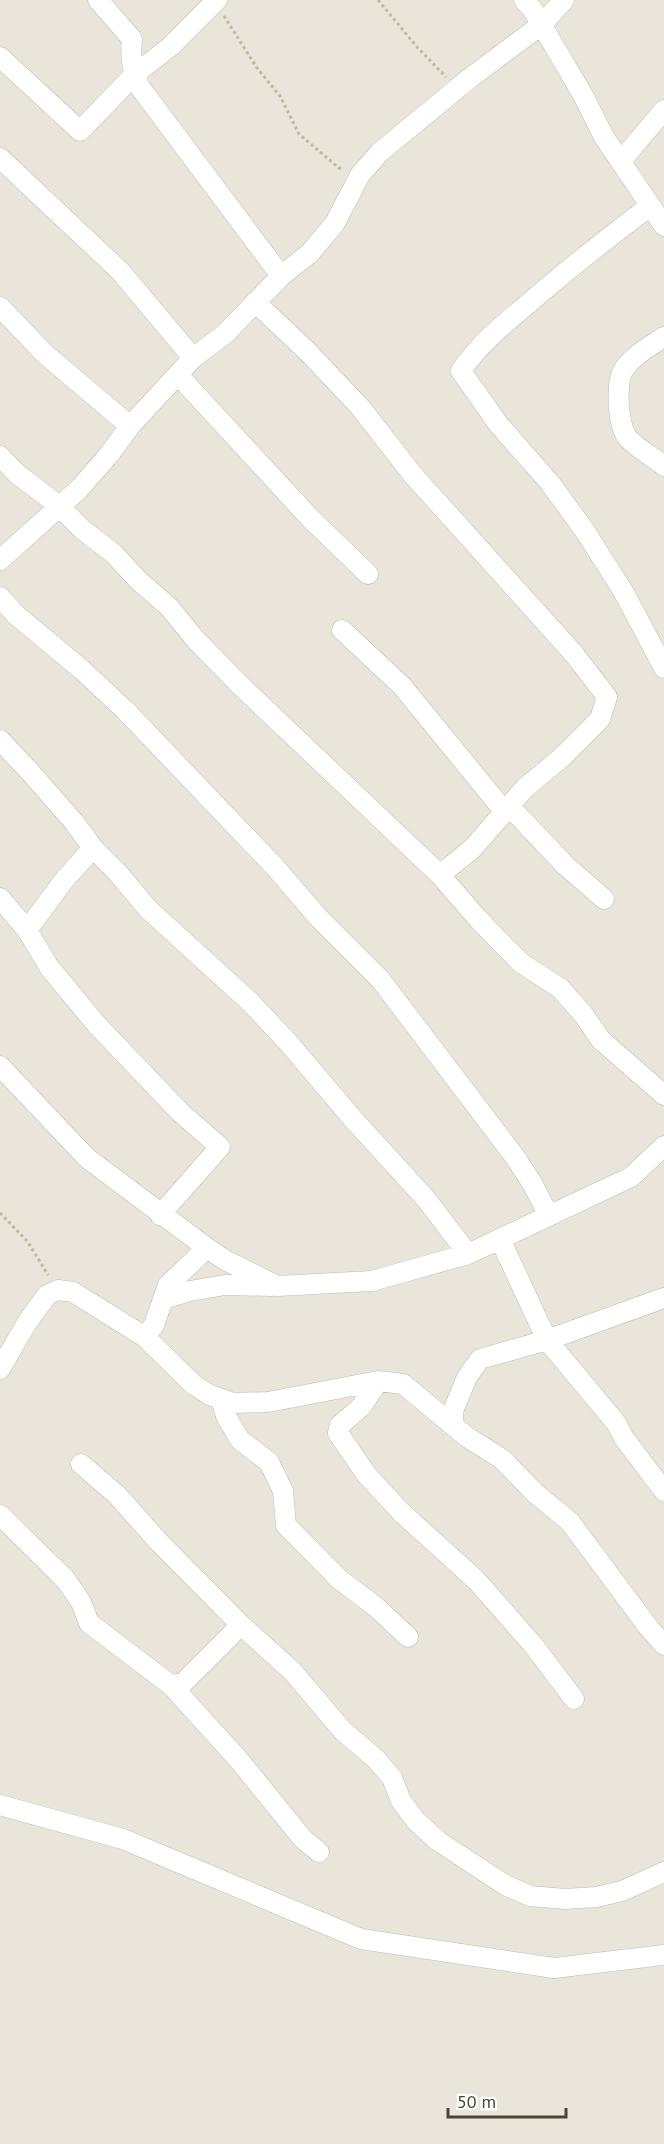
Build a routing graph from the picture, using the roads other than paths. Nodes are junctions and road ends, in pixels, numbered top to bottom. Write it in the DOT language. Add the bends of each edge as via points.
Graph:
graph roads {
  1 [pos="98,0"];
  2 [pos="524,0"];
  3 [pos="564,0"];
  4 [pos="216,1"];
  5 [pos="541,25"];
  6 [pos="0,57"];
  7 [pos="134,75"];
  8 [pos="664,110"];
  9 [pos="0,158"];
  10 [pos="621,161"];
  11 [pos="650,206"];
  12 [pos="664,226"];
  13 [pos="280,276"];
  14 [pos="255,302"];
  15 [pos="0,307"];
  16 [pos="664,337"];
  17 [pos="193,358"];
  18 [pos="178,375"];
  19 [pos="130,426"];
  20 [pos="0,456"];
  21 [pos="664,466"];
  22 [pos="59,506"];
  23 [pos="0,560"];
  24 [pos="368,574"];
  25 [pos="0,597"];
  26 [pos="342,630"];
  27 [pos="664,668"];
  28 [pos="0,740"];
  29 [pos="507,809"];
  30 [pos="93,848"];
  31 [pos="440,875"];
  32 [pos="0,898"];
  33 [pos="604,899"];
  34 [pos="27,930"];
  35 [pos="0,1066"];
  36 [pos="664,1095"];
  37 [pos="664,1146"];
  38 [pos="160,1215"];
  39 [pos="549,1216"];
  40 [pos="500,1239"];
  41 [pos="207,1248"];
  42 [pos="468,1254"];
  43 [pos="225,1260"];
  44 [pos="225,1285"];
  45 [pos="277,1286"];
  46 [pos="664,1298"];
  47 [pos="163,1299"];
  48 [pos="145,1336"];
  49 [pos="547,1340"];
  50 [pos="1,1365"];
  51 [pos="378,1381"];
  52 [pos="221,1399"];
  53 [pos="453,1423"];
  54 [pos="81,1464"];
  55 [pos="664,1491"];
  56 [pos="0,1515"];
  57 [pos="242,1624"];
  58 [pos="408,1637"];
  59 [pos="664,1645"];
  60 [pos="172,1686"];
  61 [pos="574,1699"];
  62 [pos="0,1805"];
  63 [pos="319,1852"];
  64 [pos="664,1872"];
  65 [pos="664,1955"];
  1 -- 7 [label="street" via="132,39"];
  2 -- 5 [label="street"];
  3 -- 5 [label="street"];
  4 -- 7 [label="street" via="171,46"];
  5 -- 10 [label="street"];
  5 -- 13 [label="street" via="381,152 360,175 335,223 310,253"];
  6 -- 7 [label="street" via="80,131"];
  7 -- 13 [label="street"];
  8 -- 10 [label="street"];
  9 -- 17 [label="street" via="120,271"];
  10 -- 11 [label="street"];
  11 -- 12 [label="street"];
  11 -- 27 [label="street" via="505,324 461,371 499,425 550,483 585,531"];
  13 -- 14 [label="street"];
  14 -- 17 [label="street" via="226,333"];
  14 -- 29 [label="street" via="360,407 413,475 560,637 607,697 600,719"];
  15 -- 19 [label="street" via="45,354"];
  16 -- 21 [label="street" via="639,353 622,371 618,402 626,436"];
  17 -- 18 [label="street"];
  18 -- 19 [label="street"];
  18 -- 24 [label="street" via="310,518"];
  19 -- 22 [label="street" via="79,489"];
  20 -- 22 [label="street"];
  22 -- 23 [label="street"];
  22 -- 31 [label="street" via="169,607 242,686"];
  25 -- 39 [label="street" via="125,710 380,979 515,1157"];
  26 -- 29 [label="street" via="402,686"];
  28 -- 30 [label="street"];
  29 -- 31 [label="street" via="473,848"];
  29 -- 33 [label="street"];
  30 -- 34 [label="street"];
  30 -- 42 [label="street" via="148,909 249,1001 426,1199"];
  31 -- 36 [label="street" via="521,963 560,988 601,1040"];
  32 -- 34 [label="street"];
  34 -- 38 [label="street" via="49,967 97,1025 180,1112 220,1147"];
  35 -- 38 [label="street" via="87,1158"];
  37 -- 39 [label="street" via="631,1177"];
  38 -- 41 [label="street"];
  39 -- 40 [label="street"];
  40 -- 42 [label="street"];
  40 -- 49 [label="street"];
  41 -- 43 [label="street"];
  41 -- 47 [label="street" via="168,1285"];
  42 -- 45 [label="street" via="372,1281"];
  43 -- 44 [label="street"];
  43 -- 45 [label="street"];
  44 -- 45 [label="street"];
  44 -- 47 [label="street"];
  46 -- 49 [label="street"];
  47 -- 48 [label="street" via="154,1325"];
  48 -- 50 [label="street" via="73,1292 58,1290 47,1295"];
  48 -- 52 [label="street" via="194,1385"];
  49 -- 53 [label="street" via="480,1359 467,1377 453,1411"];
  49 -- 55 [label="street" via="616,1423"];
  51 -- 52 [label="street" via="268,1402 233,1403"];
  51 -- 53 [label="street" via="404,1384"];
  51 -- 61 [label="street" via="361,1407 340,1425 338,1433 366,1474 401,1512 477,1581"];
  52 -- 58 [label="street" via="240,1440 269,1462 283,1491 286,1525 339,1579 376,1606"];
  53 -- 59 [label="street" via="502,1459 570,1522"];
  54 -- 57 [label="street" via="117,1495"];
  56 -- 60 [label="street" via="66,1579 89,1623"];
  57 -- 60 [label="street" via="184,1682"];
  57 -- 64 [label="street" via="293,1672 343,1731 376,1759 392,1778 401,1801 416,1821 438,1841 505,1885 530,1896 596,1897 622,1891"];
  60 -- 63 [label="street" via="303,1839"];
  62 -- 65 [label="street" via="123,1839 361,1940 554,1968"];
}
